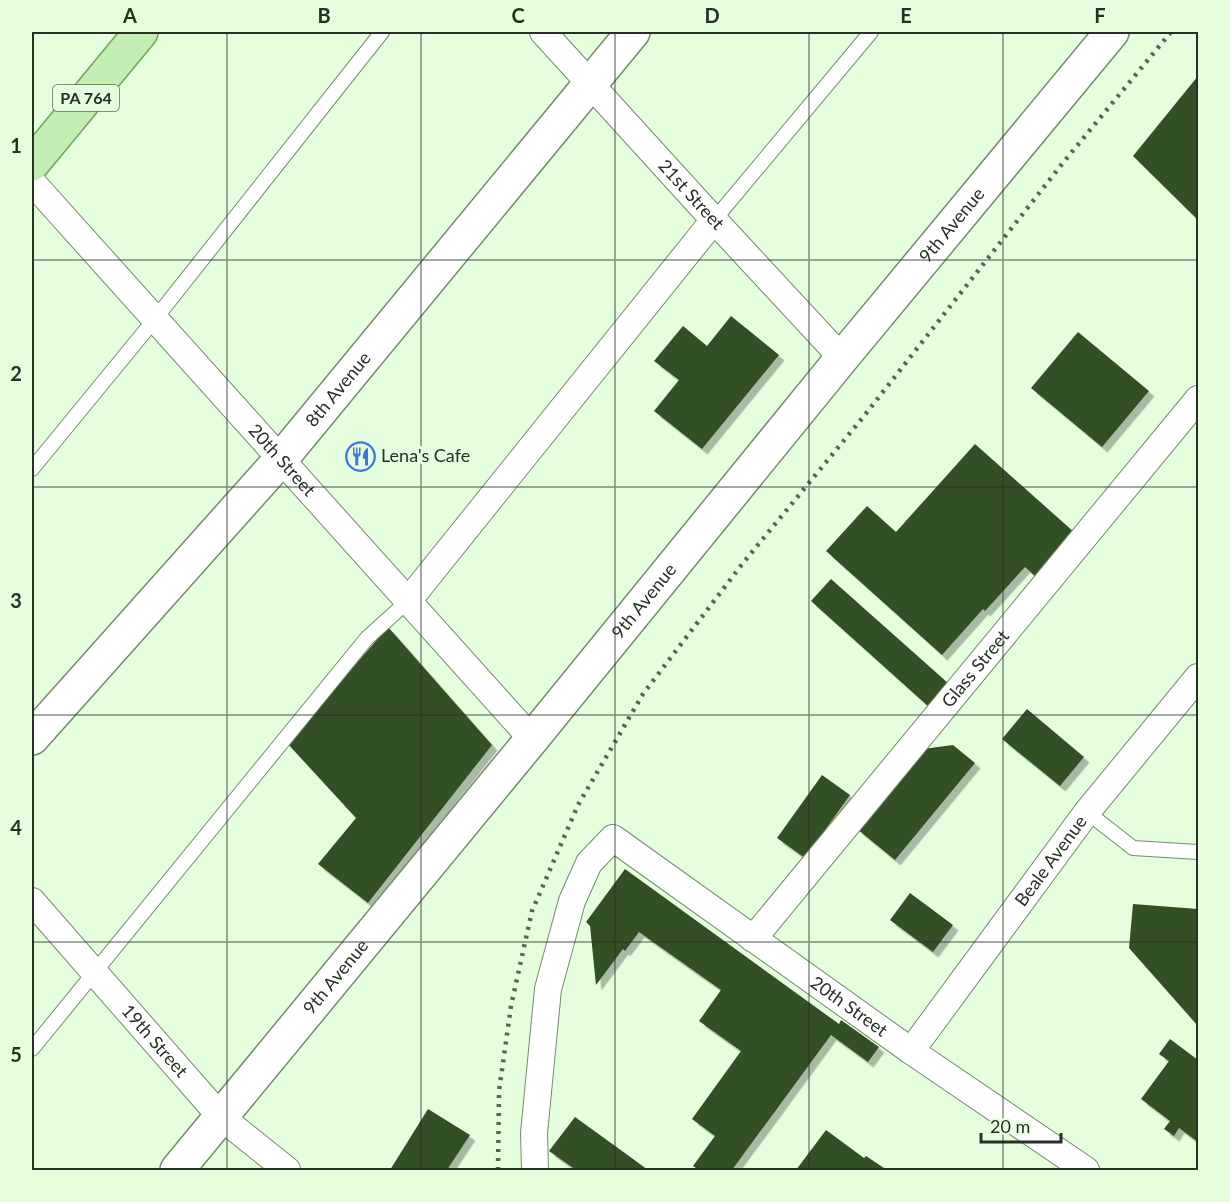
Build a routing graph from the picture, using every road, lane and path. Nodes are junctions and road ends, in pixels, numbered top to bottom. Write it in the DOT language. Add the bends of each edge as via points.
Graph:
graph roads {
  1 [pos="141,32"];
  2 [pos="382,32"];
  3 [pos="543,32"];
  4 [pos="633,32"];
  5 [pos="871,32"];
  6 [pos="1112,32"];
  7 [pos="590,84"];
  8 [pos="32,164"];
  9 [pos="32,182"];
  10 [pos="714,220"];
  11 [pos="155,319"];
  12 [pos="842,358"];
  13 [pos="1198,399"];
  14 [pos="281,459"];
  15 [pos="32,469"];
  16 [pos="408,601"];
  17 [pos="1198,677"];
  18 [pos="32,738"];
  19 [pos="532,739"];
  20 [pos="1087,812"];
  21 [pos="1198,852"];
  22 [pos="32,902"];
  23 [pos="753,939"];
  24 [pos="94,973"];
  25 [pos="32,1048"];
  26 [pos="911,1051"];
  27 [pos="221,1117"];
  28 [pos="177,1170"];
  29 [pos="287,1170"];
  30 [pos="535,1170"];
  31 [pos="1086,1170"];
  1 -- 8 [label="main road, PA 764"];
  2 -- 11 [label="lane"];
  3 -- 7 [label="street, 21st Street"];
  4 -- 7 [label="street, 8th Avenue"];
  5 -- 10 [label="lane"];
  6 -- 12 [label="street, 9th Avenue"];
  7 -- 10 [label="street, 21st Street"];
  7 -- 14 [label="street, 8th Avenue"];
  9 -- 11 [label="street, 20th Street"];
  10 -- 12 [label="street, 21st Street"];
  10 -- 16 [label="street"];
  11 -- 14 [label="street, 20th Street"];
  11 -- 15 [label="lane"];
  12 -- 19 [label="street, 9th Avenue"];
  13 -- 23 [label="street, Glass Street"];
  14 -- 16 [label="street, 20th Street"];
  14 -- 18 [label="street, 8th Avenue"];
  16 -- 19 [label="street, 20th Street"];
  16 -- 24 [label="lane" via="367,638"];
  17 -- 20 [label="street, Beale Avenue"];
  19 -- 27 [label="street, 9th Avenue"];
  20 -- 21 [label="lane" via="1133,848"];
  20 -- 26 [label="street, Beale Avenue"];
  22 -- 24 [label="street, 19th Street"];
  23 -- 26 [label="street, 20th Street"];
  23 -- 30 [label="street, 20th Street" via="613,838 589,863 572,901 548,989 534,1133"];
  24 -- 25 [label="lane"];
  24 -- 27 [label="street, 19th Street"];
  26 -- 31 [label="street, 20th Street"];
  27 -- 28 [label="street, 9th Avenue"];
  27 -- 29 [label="street, 19th Street"];
}
